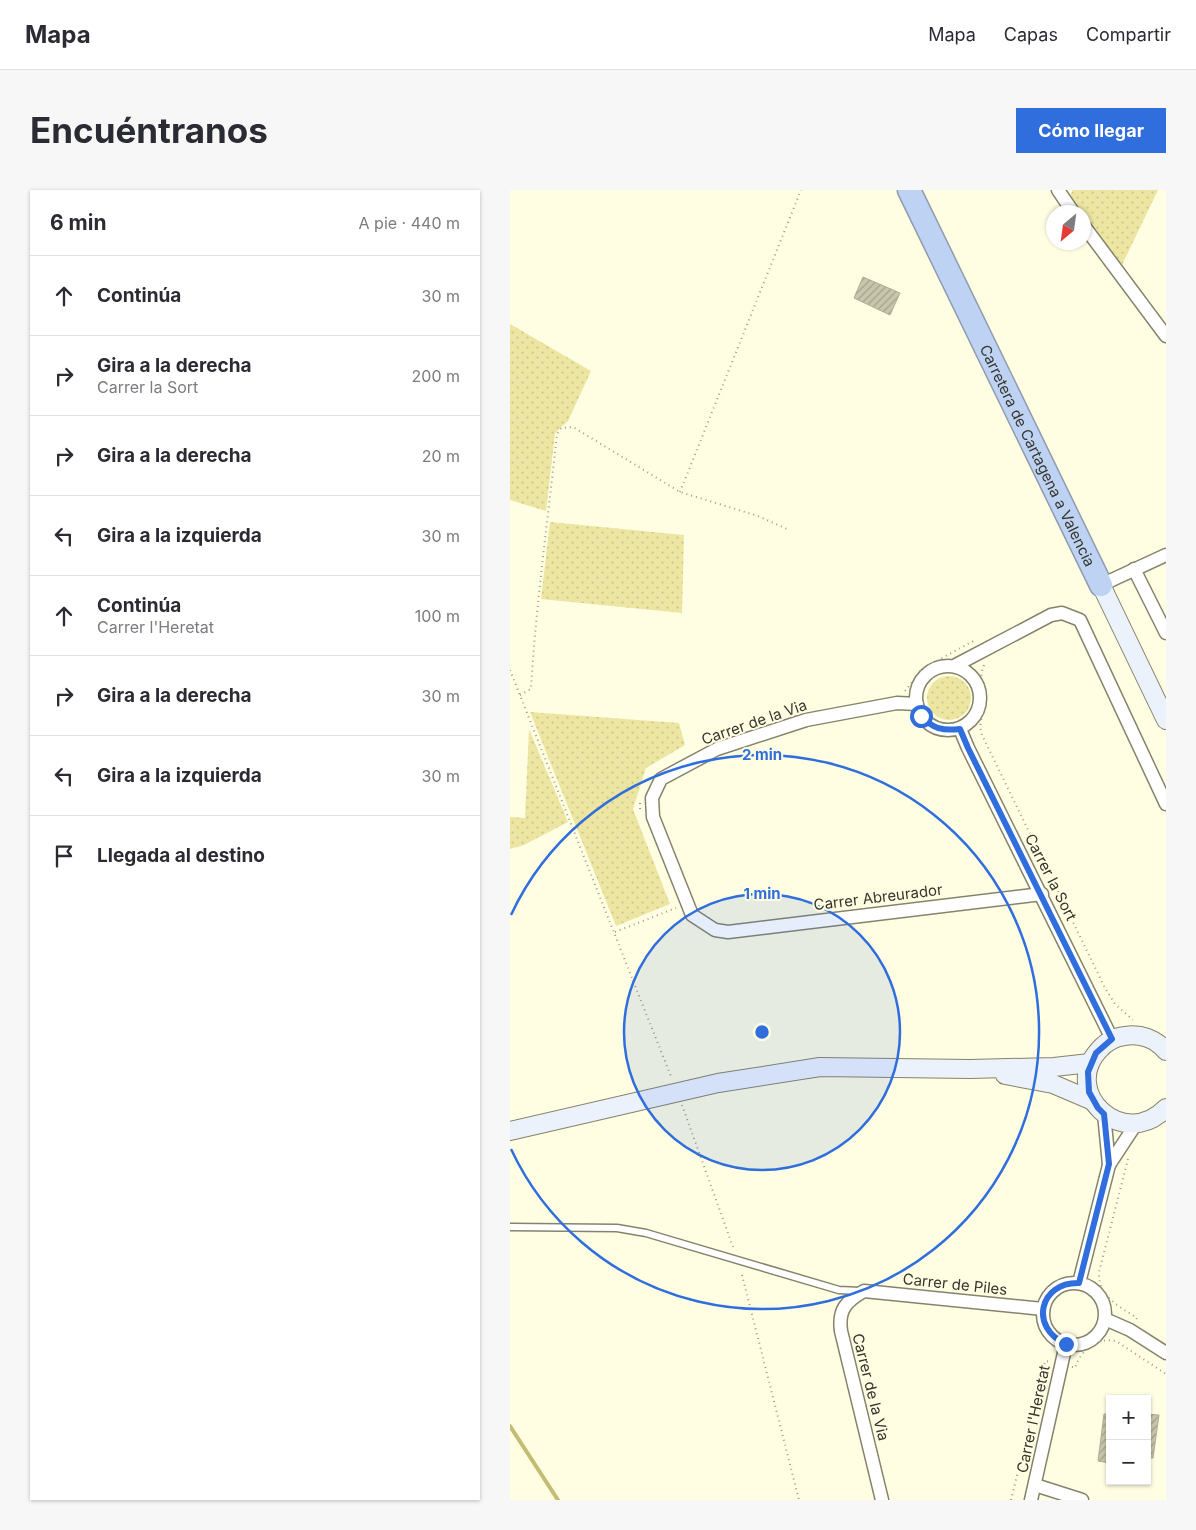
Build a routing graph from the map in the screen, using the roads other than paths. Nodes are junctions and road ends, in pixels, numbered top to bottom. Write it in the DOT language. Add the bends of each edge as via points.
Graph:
graph roads {
  1 [pos="909,190"];
  2 [pos="1058,190"];
  3 [pos="1069,205"];
  4 [pos="1091,235"];
  5 [pos="1166,336"];
  6 [pos="1166,554"];
  7 [pos="1134,569"];
  8 [pos="1101,585"];
  9 [pos="1166,633"];
  10 [pos="956,666"];
  11 [pos="917,704"];
  12 [pos="1166,720"];
  13 [pos="960,729"];
  14 [pos="1166,804"];
  15 [pos="1042,894"];
  16 [pos="690,910"];
  17 [pos="1158,1037"];
  18 [pos="1112,1039"];
  19 [pos="1166,1051"];
  20 [pos="1090,1063"];
  21 [pos="970,1068"];
  22 [pos="1098,1107"];
  23 [pos="1164,1112"];
  24 [pos="1136,1124"];
  25 [pos="510,1131"];
  26 [pos="1109,1164"];
  27 [pos="510,1227"];
  28 [pos="1079,1283"];
  29 [pos="864,1291"];
  30 [pos="1043,1309"];
  31 [pos="1105,1319"];
  32 [pos="1066,1344"];
  33 [pos="1166,1354"];
  34 [pos="1035,1485"];
  35 [pos="882,1500"];
  36 [pos="1031,1500"];
  37 [pos="1082,1500"];
  1 -- 8 [label="highway, Carretera de Cartagena a Valencia"];
  2 -- 3 [label="street"];
  4 -- 5 [label="street"];
  6 -- 7 [label="street"];
  7 -- 8 [label="street"];
  7 -- 9 [label="street"];
  8 -- 12 [label="street, Carretera de Cartagena a Valencia"];
  10 -- 11 [label="street" via="942,667 927,674 918,686"];
  10 -- 13 [label="street" via="967,671 977,684 981,700 972,720"];
  10 -- 14 [label="street" via="1051,615 1062,613 1080,620"];
  11 -- 13 [label="street" via="921,716 934,728 945,731"];
  11 -- 16 [label="street, Carrer de la Via" via="896,703 806,720 717,749 662,779 652,798 653,817"];
  13 -- 15 [label="street, Carrer la Sort"];
  15 -- 16 [label="street, Carrer Abreurador" via="728,932 715,930"];
  15 -- 18 [label="street, Carrer la Sort"];
  17 -- 18 [label="street" via="1131,1035"];
  17 -- 19 [label="street"];
  18 -- 20 [label="street" via="1103,1045"];
  20 -- 21 [label="street"];
  20 -- 22 [label="street" via="1087,1082"];
  21 -- 22 [label="street" via="1053,1084"];
  21 -- 25 [label="street" via="820,1067 770,1073"];
  22 -- 24 [label="street" via="1119,1122"];
  22 -- 26 [label="street"];
  23 -- 24 [label="street"];
  24 -- 26 [label="street"];
  26 -- 28 [label="street"];
  27 -- 29 [label="lane" via="617,1228 839,1290"];
  28 -- 30 [label="street" via="1060,1286 1046,1300"];
  28 -- 31 [label="street" via="1087,1285 1099,1296"];
  29 -- 30 [label="street, Carrer de Piles"];
  29 -- 35 [label="street, Carrer de la Via" via="846,1303 839,1320"];
  30 -- 32 [label="street" via="1047,1330"];
  31 -- 32 [label="street" via="1095,1337 1085,1343"];
  31 -- 33 [label="street" via="1130,1330"];
  32 -- 34 [label="street, Carrer l'Heretat"];
  34 -- 36 [label="street, Carrer l'Heretat"];
  34 -- 37 [label="street"];
}
